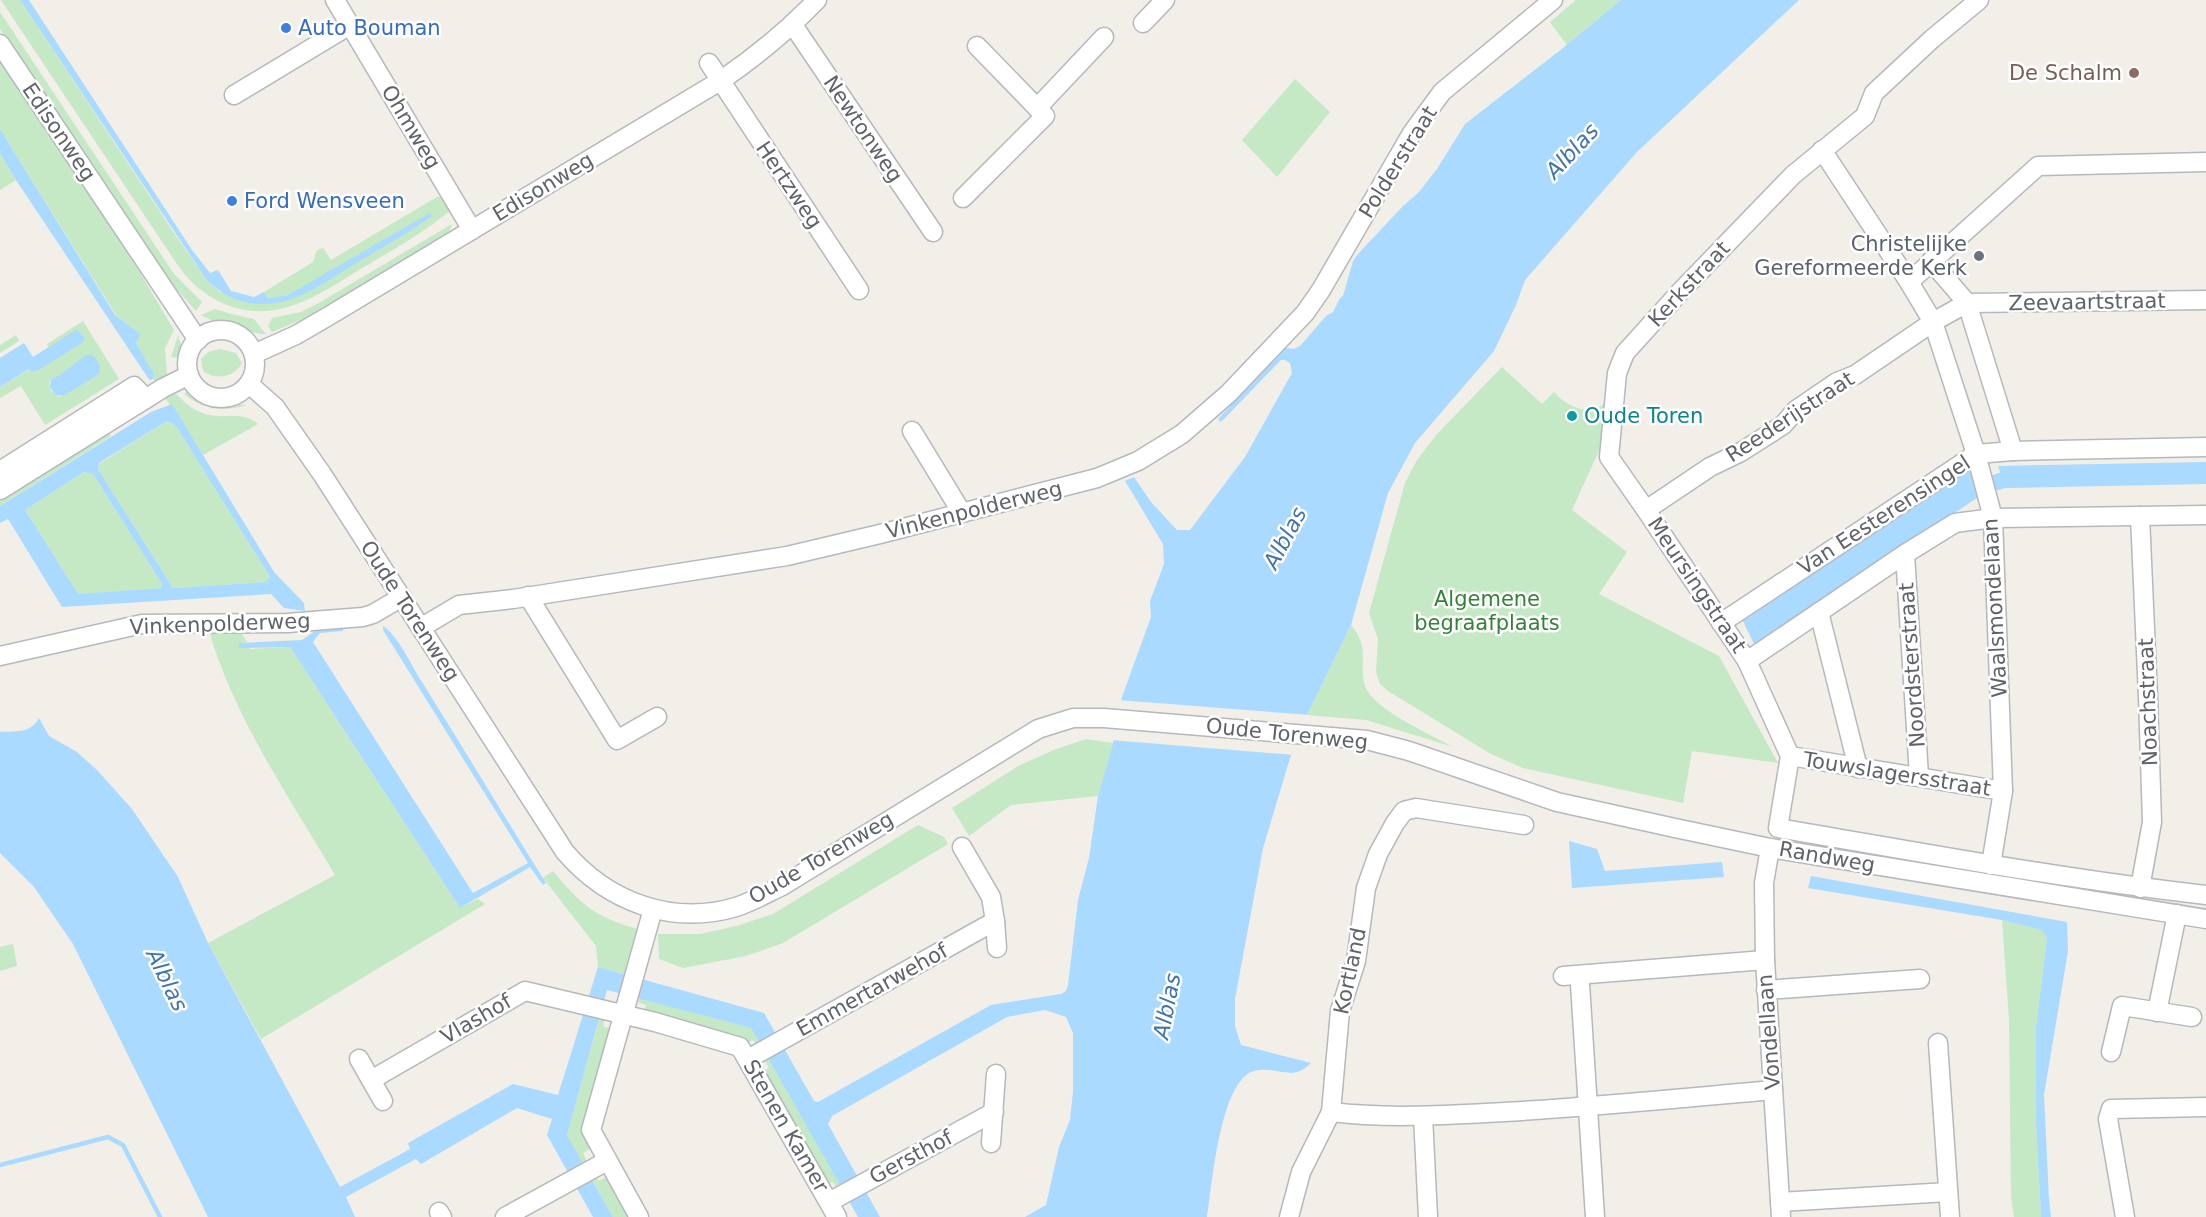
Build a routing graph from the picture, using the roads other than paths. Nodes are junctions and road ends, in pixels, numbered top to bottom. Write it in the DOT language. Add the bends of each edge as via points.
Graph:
graph roads {
  1 [pos="335,0"];
  2 [pos="817,0"];
  3 [pos="1165,0"];
  4 [pos="1553,0"];
  5 [pos="1979,0"];
  6 [pos="1143,23"];
  7 [pos="350,25"];
  8 [pos="794,25"];
  9 [pos="1104,37"];
  10 [pos="0,44"];
  11 [pos="977,46"];
  12 [pos="709,63"];
  13 [pos="720,81"];
  14 [pos="234,95"];
  15 [pos="1037,108"];
  16 [pos="1822,150"];
  17 [pos="2206,162"];
  18 [pos="963,198"];
  19 [pos="472,230"];
  20 [pos="933,232"];
  21 [pos="1931,261"];
  22 [pos="1337,263"];
  23 [pos="1909,282"];
  24 [pos="859,290"];
  25 [pos="2206,300"];
  26 [pos="1967,303"];
  27 [pos="1933,322"];
  28 [pos="198,340"];
  29 [pos="254,354"];
  30 [pos="189,375"];
  31 [pos="249,384"];
  32 [pos="146,399"];
  33 [pos="912,430"];
  34 [pos="2206,447"];
  35 [pos="2013,451"];
  36 [pos="1976,454"];
  37 [pos="0,471"];
  38 [pos="0,490"];
  39 [pos="957,504"];
  40 [pos="1646,510"];
  41 [pos="2206,515"];
  42 [pos="2140,516"];
  43 [pos="1993,518"];
  44 [pos="1905,554"];
  45 [pos="528,596"];
  46 [pos="402,597"];
  47 [pos="1819,612"];
  48 [pos="1721,623"];
  49 [pos="422,627"];
  50 [pos="0,656"];
  51 [pos="1747,661"];
  52 [pos="657,717"];
  53 [pos="1790,756"];
  54 [pos="1455,766"];
  55 [pos="1858,768"];
  56 [pos="1919,776"];
  57 [pos="2003,791"];
  58 [pos="1524,825"];
  59 [pos="962,847"];
  60 [pos="1770,848"];
  61 [pos="1991,865"];
  62 [pos="2140,888"];
  63 [pos="2206,895"];
  64 [pos="653,909"];
  65 [pos="2177,914"];
  66 [pos="2206,919"];
  67 [pos="995,921"];
  68 [pos="997,948"];
  69 [pos="1765,960"];
  70 [pos="1563,975"];
  71 [pos="1920,979"];
  72 [pos="1580,984"];
  73 [pos="1766,990"];
  74 [pos="619,1009"];
  75 [pos="2157,1012"];
  76 [pos="2192,1017"];
  77 [pos="1938,1043"];
  78 [pos="2111,1052"];
  79 [pos="755,1056"];
  80 [pos="359,1059"];
  81 [pos="996,1074"];
  82 [pos="371,1080"];
  83 [pos="1773,1090"];
  84 [pos="383,1101"];
  85 [pos="1588,1107"];
  86 [pos="2206,1107"];
  87 [pos="994,1112"];
  88 [pos="1331,1112"];
  89 [pos="1423,1116"];
  90 [pos="991,1143"];
  91 [pos="600,1164"];
  92 [pos="1948,1192"];
  93 [pos="836,1205"];
  94 [pos="1781,1209"];
  95 [pos="505,1217"];
  96 [pos="639,1217"];
  97 [pos="1289,1217"];
  98 [pos="1428,1217"];
  99 [pos="1595,1217"];
  100 [pos="1950,1217"];
  101 [pos="2125,1217"];
  1 -- 7 [label="street, Ohmweg"];
  2 -- 8 [label="street, Edisonweg"];
  3 -- 6 [label="street"];
  4 -- 22 [label="street, Polderstraat" via="1442,92 1412,133"];
  5 -- 16 [label="street, Kerkstraat" via="1874,93 1865,116"];
  7 -- 14 [label="street"];
  7 -- 19 [label="street, Ohmweg"];
  8 -- 13 [label="street, Edisonweg"];
  8 -- 20 [label="street, Newtonweg"];
  9 -- 15 [label="street"];
  10 -- 28 [label="street, Edisonweg"];
  11 -- 15 [label="street"];
  12 -- 13 [label="street, Hertzweg"];
  13 -- 19 [label="street, Edisonweg"];
  13 -- 24 [label="street, Hertzweg"];
  15 -- 18 [label="street" via="1045,116"];
  16 -- 23 [label="street, Waalsmondelaan"];
  16 -- 40 [label="street, Kerkstraat" via="1746,222 1625,353 1617,373 1609,457"];
  17 -- 21 [label="street" via="2038,166"];
  19 -- 29 [label="street, Edisonweg" via="307,329"];
  21 -- 23 [label="street"];
  21 -- 26 [label="street"];
  22 -- 39 [label="street, Vinkenpolderweg" via="1305,313 1229,393 1182,434 1138,461 1097,478"];
  23 -- 27 [label="street, Waalsmondelaan"];
  25 -- 26 [label="street, Zeevaartstraat"];
  26 -- 27 [label="street"];
  26 -- 35 [label="street"];
  27 -- 36 [label="street, Waalsmondelaan"];
  27 -- 40 [label="street, Reederijstraat" via="1855,375 1837,382 1749,447 1710,467"];
  28 -- 29 [label="street" via="212,332 229,332 244,339"];
  28 -- 30 [label="street" via="188,357"];
  29 -- 31 [label="street"];
  30 -- 31 [label="street" via="201,391 220,398 233,396"];
  30 -- 32 [label="street"];
  31 -- 46 [label="street, Oude Torenweg" via="275,407"];
  32 -- 37 [label="street" via="134,386"];
  32 -- 38 [label="street"];
  33 -- 39 [label="street"];
  34 -- 35 [label="street, Van Eesterensingel"];
  35 -- 36 [label="street, Van Eesterensingel"];
  36 -- 43 [label="street, Waalsmondelaan"];
  36 -- 48 [label="street, Van Eesterensingel"];
  39 -- 45 [label="street, Vinkenpolderweg" via="787,555"];
  40 -- 48 [label="street, Meursingstraat"];
  41 -- 42 [label="street, Van Eesterensingel"];
  42 -- 43 [label="street, Van Eesterensingel"];
  42 -- 62 [label="street, Noachstraat" via="2152,822"];
  43 -- 44 [label="street, Van Eesterensingel" via="1955,523"];
  43 -- 57 [label="street, Waalsmondelaan"];
  44 -- 47 [label="street, Van Eesterensingel"];
  44 -- 56 [label="street, Noordsterstraat"];
  45 -- 49 [label="street, Vinkenpolderweg" via="459,605"];
  45 -- 52 [label="street" via="617,740"];
  46 -- 49 [label="street, Oude Torenweg"];
  46 -- 50 [label="street, Vinkenpolderweg" via="363,617 287,623 142,624"];
  47 -- 51 [label="street, Van Eesterensingel"];
  47 -- 55 [label="street"];
  48 -- 51 [label="street, Meursingstraat"];
  49 -- 64 [label="street, Oude Torenweg" via="565,852 578,867 618,896"];
  51 -- 53 [label="street, Meursingstraat"];
  53 -- 55 [label="street, Touwslagersstraat"];
  53 -- 61 [label="street, Randweg" via="1778,828"];
  54 -- 60 [label="street, Randweg" via="1557,802"];
  54 -- 64 [label="street, Oude Torenweg" via="1367,740 1073,718 1038,729 753,900 700,913"];
  55 -- 56 [label="street, Touwslagersstraat"];
  56 -- 57 [label="street, Touwslagersstraat"];
  57 -- 61 [label="street, Waalsmondelaan"];
  58 -- 88 [label="street, Kortland" via="1416,808 1404,811 1395,823 1366,888 1356,962 1340,1011"];
  59 -- 67 [label="street" via="991,897"];
  60 -- 65 [label="street, Randweg"];
  60 -- 69 [label="street, Vondellaan" via="1764,883"];
  61 -- 62 [label="street, Randweg"];
  62 -- 63 [label="street, Randweg"];
  64 -- 74 [label="street"];
  65 -- 66 [label="street, Randweg"];
  65 -- 75 [label="street"];
  67 -- 68 [label="street"];
  67 -- 79 [label="street, Emmertarwehof"];
  69 -- 70 [label="street"];
  69 -- 73 [label="street, Vondellaan"];
  71 -- 73 [label="street"];
  72 -- 85 [label="street"];
  73 -- 83 [label="street, Vondellaan"];
  74 -- 79 [label="street, Stenen Kamer" via="740,1047"];
  74 -- 82 [label="street, Vlashof" via="525,991"];
  74 -- 91 [label="street" via="591,1130"];
  75 -- 76 [label="street"];
  75 -- 78 [label="street" via="2122,1006"];
  77 -- 92 [label="street"];
  79 -- 93 [label="street, Stenen Kamer"];
  80 -- 82 [label="street"];
  81 -- 87 [label="street"];
  82 -- 84 [label="street"];
  83 -- 85 [label="street"];
  83 -- 94 [label="street, Vondellaan"];
  85 -- 89 [label="street"];
  85 -- 99 [label="street"];
  86 -- 101 [label="street" via="2111,1109 2108,1119"];
  87 -- 90 [label="street"];
  87 -- 93 [label="street, Gersthof" via="865,1182"];
  88 -- 89 [label="street"];
  88 -- 97 [label="street, Kortland" via="1301,1172"];
  89 -- 98 [label="street"];
  91 -- 95 [label="street"];
  91 -- 96 [label="street"];
  92 -- 94 [label="street"];
  92 -- 100 [label="street"];
}
